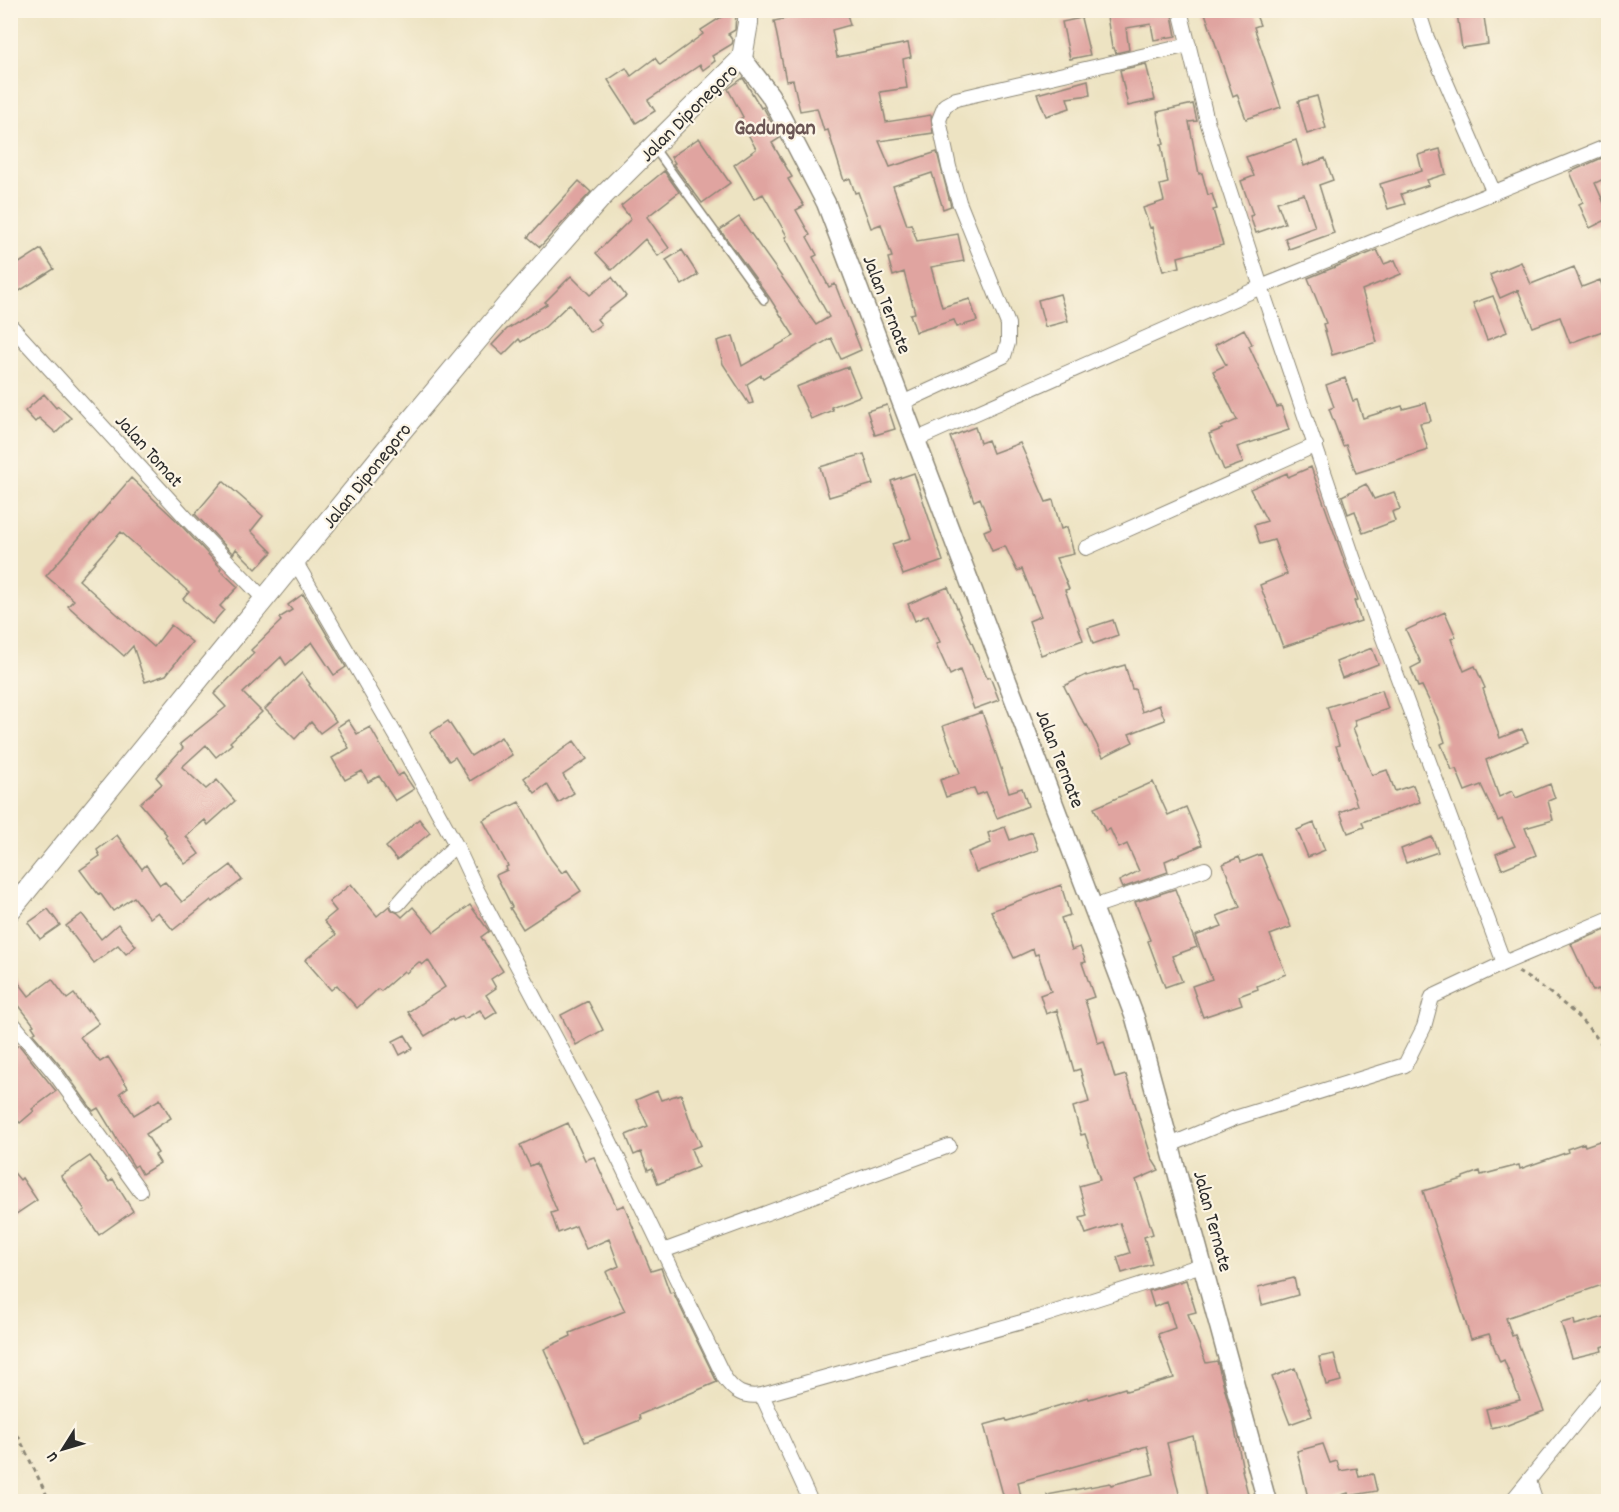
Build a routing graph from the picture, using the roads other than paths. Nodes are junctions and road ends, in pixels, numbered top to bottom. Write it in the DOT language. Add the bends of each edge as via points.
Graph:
graph roads {
  1 [pos="748,10"];
  2 [pos="1180,10"];
  3 [pos="1418,10"];
  4 [pos="1189,45"];
  5 [pos="742,58"];
  6 [pos="653,146"];
  7 [pos="1608,146"];
  8 [pos="1494,193"];
  9 [pos="1262,287"];
  10 [pos="764,300"];
  11 [pos="10,325"];
  12 [pos="902,403"];
  13 [pos="915,440"];
  14 [pos="1317,446"];
  15 [pos="1086,548"];
  16 [pos="295,561"];
  17 [pos="264,599"];
  18 [pos="456,845"];
  19 [pos="1205,869"];
  20 [pos="398,904"];
  21 [pos="1093,907"];
  22 [pos="10,910"];
  23 [pos="1608,919"];
  24 [pos="1504,963"];
  25 [pos="10,1020"];
  26 [pos="1170,1145"];
  27 [pos="949,1146"];
  28 [pos="140,1191"];
  29 [pos="663,1251"];
  30 [pos="1203,1265"];
  31 [pos="1608,1383"];
  32 [pos="762,1395"];
  33 [pos="1529,1481"];
  34 [pos="811,1502"];
  35 [pos="1267,1502"];
  36 [pos="1511,1502"];
  37 [pos="1536,1502"];
  1 -- 5 [label="main road"];
  2 -- 4 [label="street"];
  3 -- 8 [label="street"];
  4 -- 9 [label="street" via="1207,121"];
  4 -- 12 [label="street" via="956,99 945,105 939,120 949,167 1008,324 1008,343 1004,356"];
  5 -- 6 [label="main road, Jalan Diponegoro"];
  5 -- 12 [label="street, Jalan Ternate" via="770,95 826,203"];
  6 -- 10 [label="lane"];
  6 -- 16 [label="main road, Jalan Diponegoro" via="511,300"];
  7 -- 8 [label="street"];
  8 -- 9 [label="street"];
  9 -- 13 [label="street"];
  9 -- 14 [label="street"];
  11 -- 17 [label="street, Jalan Tomat"];
  12 -- 13 [label="street, Jalan Ternate"];
  13 -- 21 [label="street, Jalan Ternate"];
  14 -- 15 [label="street"];
  14 -- 24 [label="street" via="1354,560"];
  16 -- 17 [label="main road, Jalan Diponegoro"];
  16 -- 18 [label="street"];
  17 -- 22 [label="main road, Jalan Diponegoro"];
  18 -- 20 [label="street"];
  18 -- 29 [label="street"];
  19 -- 21 [label="street"];
  21 -- 26 [label="street, Jalan Ternate" via="1135,1018"];
  23 -- 24 [label="street"];
  24 -- 26 [label="street" via="1432,997 1424,1027 1405,1065 1235,1118"];
  25 -- 28 [label="street" via="56,1074"];
  26 -- 30 [label="street, Jalan Ternate"];
  27 -- 29 [label="street"];
  29 -- 32 [label="street" via="728,1384 740,1394"];
  30 -- 32 [label="street" via="1036,1318"];
  30 -- 35 [label="street, Jalan Ternate"];
  31 -- 33 [label="street"];
  32 -- 34 [label="street"];
  33 -- 36 [label="street"];
  33 -- 37 [label="street"];
}
